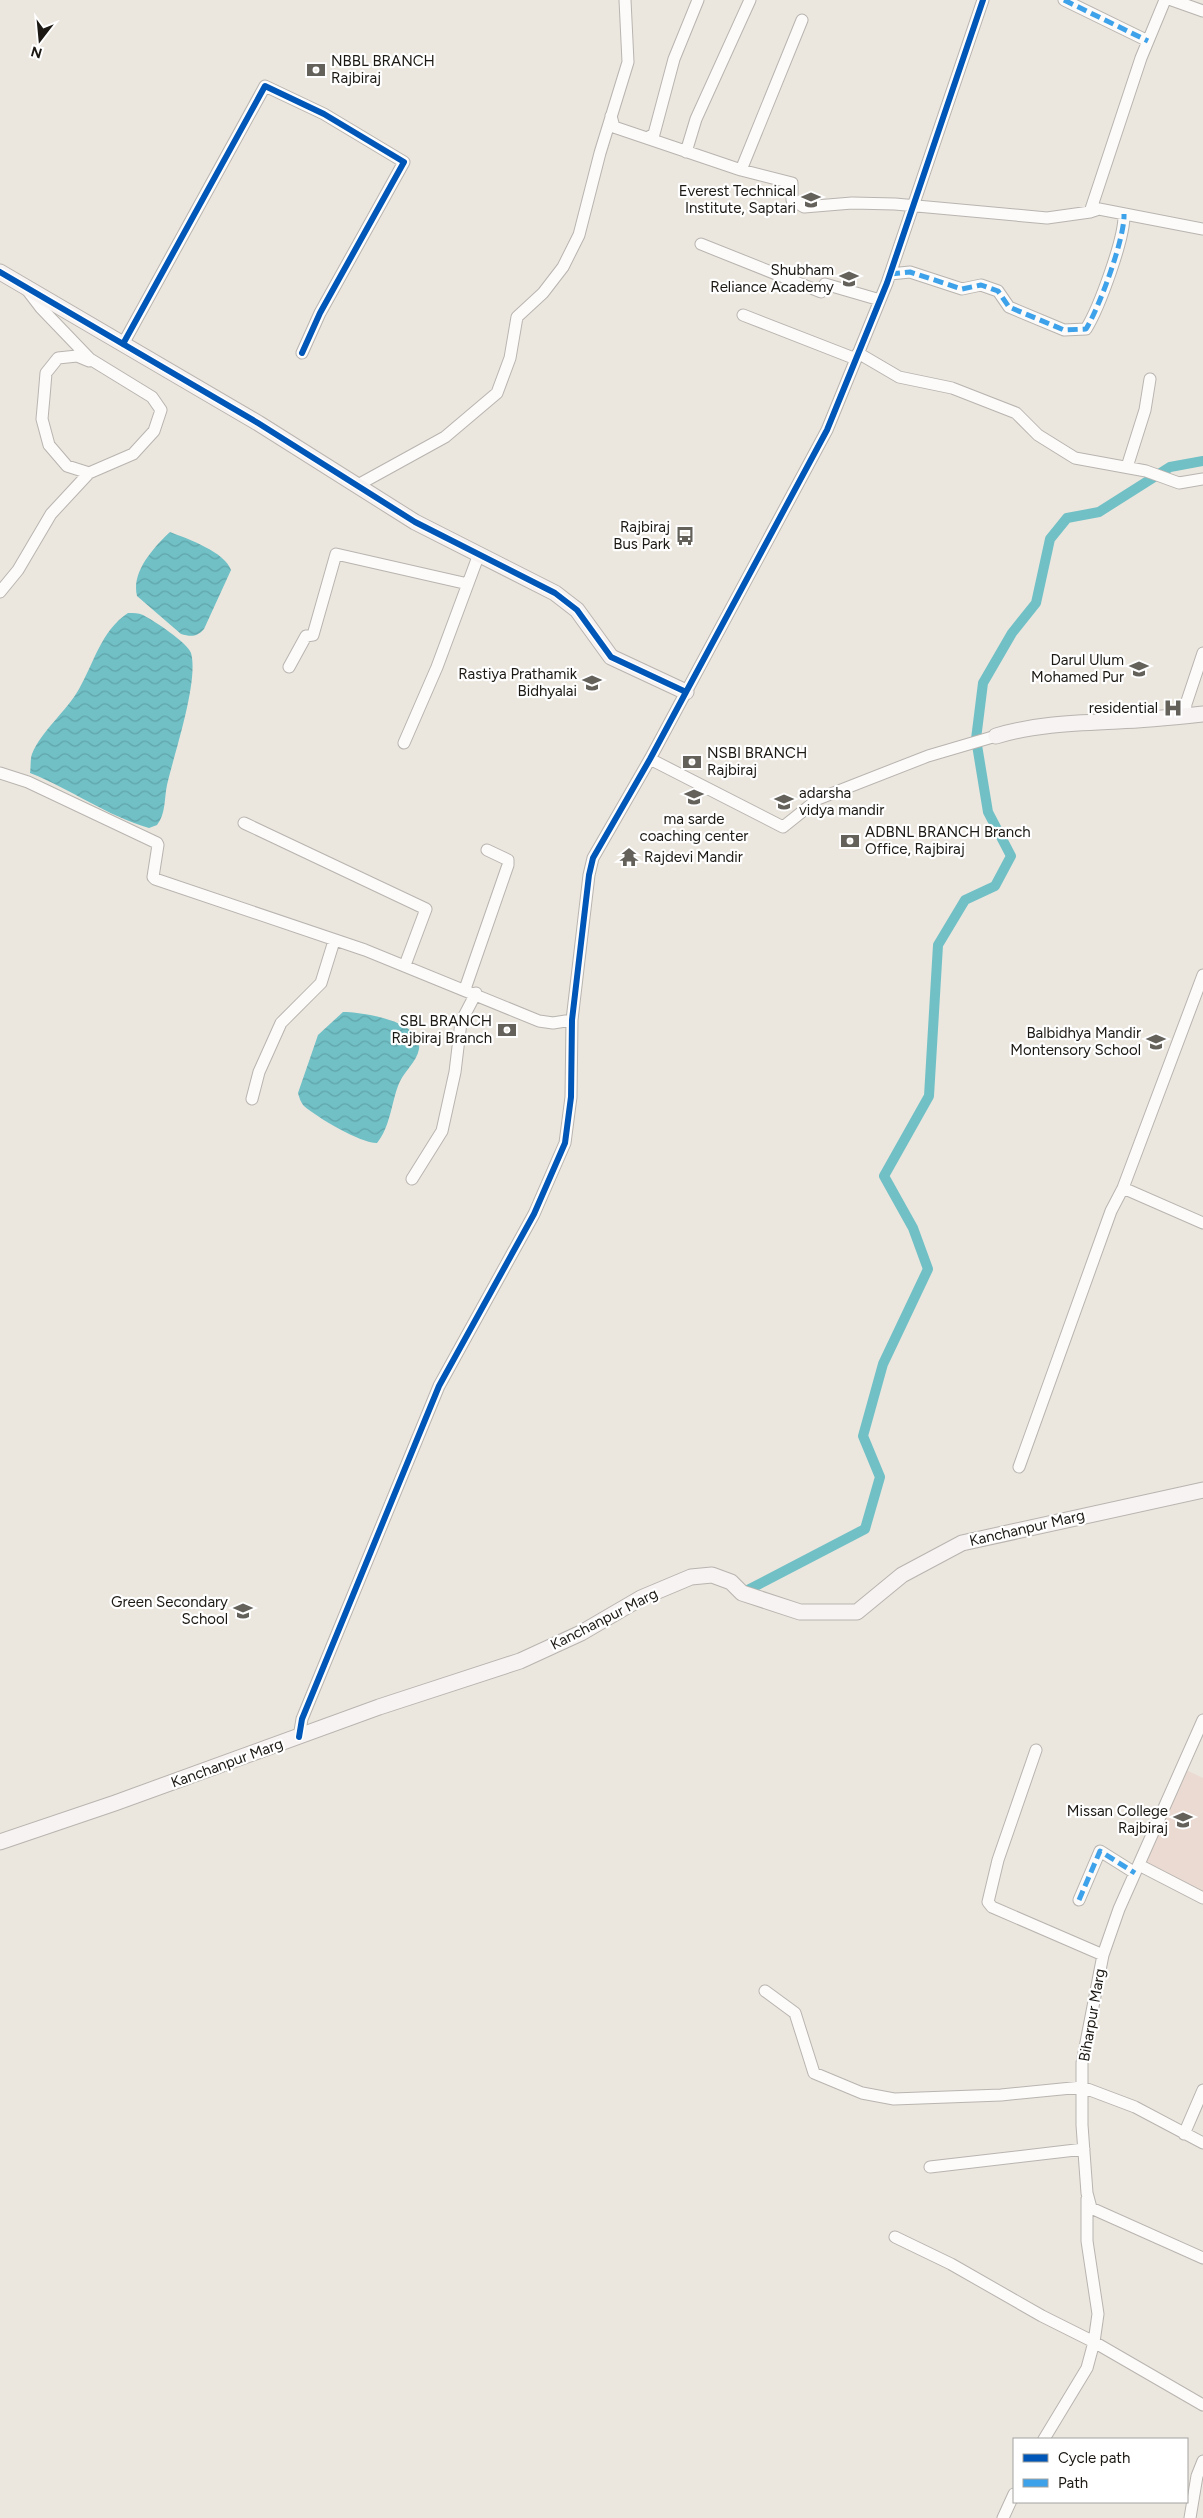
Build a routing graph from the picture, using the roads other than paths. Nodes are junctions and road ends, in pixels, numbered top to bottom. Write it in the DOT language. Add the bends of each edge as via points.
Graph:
graph roads {
  1 [pos="625,0"];
  2 [pos="698,0"];
  3 [pos="750,0"];
  4 [pos="983,0"];
  5 [pos="1064,0"];
  6 [pos="1165,0"];
  7 [pos="1172,0"];
  8 [pos="1203,11"];
  9 [pos="802,20"];
  10 [pos="1148,40"];
  11 [pos="611,116"];
  12 [pos="647,138"];
  13 [pos="686,152"];
  14 [pos="741,170"];
  15 [pos="913,207"];
  16 [pos="1090,212"];
  17 [pos="1124,214"];
  18 [pos="1203,229"];
  19 [pos="701,244"];
  20 [pos="0,272"];
  21 [pos="890,274"];
  22 [pos="26,288"];
  23 [pos="880,300"];
  24 [pos="742,315"];
  25 [pos="123,344"];
  26 [pos="302,352"];
  27 [pos="857,356"];
  28 [pos="122,377"];
  29 [pos="1150,378"];
  30 [pos="1127,468"];
  31 [pos="89,473"];
  32 [pos="1203,479"];
  33 [pos="356,486"];
  34 [pos="479,554"];
  35 [pos="468,584"];
  36 [pos="0,592"];
  37 [pos="1203,652"];
  38 [pos="289,667"];
  39 [pos="686,692"];
  40 [pos="1203,714"];
  41 [pos="1185,716"];
  42 [pos="996,736"];
  43 [pos="404,743"];
  44 [pos="650,759"];
  45 [pos="0,773"];
  46 [pos="244,823"];
  47 [pos="487,850"];
  48 [pos="334,941"];
  49 [pos="405,965"];
  50 [pos="1203,975"];
  51 [pos="470,991"];
  52 [pos="1198,1003"];
  53 [pos="572,1020"];
  54 [pos="252,1099"];
  55 [pos="412,1178"];
  56 [pos="1123,1188"];
  57 [pos="1203,1223"];
  58 [pos="1019,1467"];
  59 [pos="1203,1490"];
  60 [pos="1203,1722"];
  61 [pos="299,1736"];
  62 [pos="1036,1750"];
  63 [pos="0,1842"];
  64 [pos="1137,1869"];
  65 [pos="1203,1898"];
  66 [pos="1080,1900"];
  67 [pos="1103,1955"];
  68 [pos="765,1991"];
  69 [pos="1082,2087"];
  70 [pos="1203,2090"];
  71 [pos="1184,2134"];
  72 [pos="1203,2143"];
  73 [pos="1084,2149"];
  74 [pos="930,2167"];
  75 [pos="1087,2193"];
  76 [pos="895,2237"];
  77 [pos="1203,2258"];
  78 [pos="1094,2342"];
  79 [pos="1203,2405"];
  80 [pos="1045,2438"];
  81 [pos="1203,2461"];
  82 [pos="1013,2496"];
  83 [pos="1003,2518"];
  84 [pos="1190,2518"];
  1 -- 11 [label="street" via="628,62"];
  2 -- 12 [label="street" via="674,59 654,134"];
  3 -- 13 [label="street" via="696,119"];
  4 -- 15 [label="street"];
  5 -- 10 [label="street"];
  6 -- 10 [label="street"];
  7 -- 8 [label="street"];
  9 -- 14 [label="street"];
  10 -- 16 [label="street"];
  11 -- 12 [label="street" via="614,127"];
  11 -- 33 [label="street" via="579,235 548,286 517,316 510,358 497,393 445,437"];
  12 -- 13 [label="street"];
  13 -- 14 [label="street"];
  14 -- 15 [label="street" via="792,183 792,200 804,207 852,203"];
  15 -- 16 [label="street" via="1038,217"];
  15 -- 21 [label="street"];
  16 -- 17 [label="street" via="1099,209"];
  17 -- 18 [label="street"];
  17 -- 21 [label="street" via="1096,312 1086,329 1064,330 1009,307 998,291 981,285 962,289 910,272"];
  19 -- 23 [label="street" via="821,292 826,284"];
  20 -- 22 [label="main road"];
  21 -- 23 [label="street"];
  22 -- 25 [label="main road"];
  22 -- 28 [label="street" via="90,359"];
  23 -- 27 [label="street"];
  24 -- 27 [label="street"];
  25 -- 26 [label="street" via="265,86 324,114 404,162 320,313"];
  25 -- 33 [label="main road" via="258,423"];
  27 -- 30 [label="street" via="899,377 952,388 1016,413 1038,435 1075,458"];
  27 -- 39 [label="street" via="827,430"];
  28 -- 31 [label="street" via="152,398 161,410 154,431 133,454"];
  28 -- 31 [label="street" via="78,356 58,358 46,373 42,419 49,444 67,466"];
  29 -- 30 [label="street" via="1145,410"];
  30 -- 32 [label="street" via="1179,483"];
  31 -- 36 [label="street" via="51,514 18,570"];
  33 -- 34 [label="main road" via="415,522"];
  34 -- 35 [label="street"];
  34 -- 39 [label="main road" via="555,593 577,610 611,657"];
  35 -- 38 [label="street" via="336,554 313,635 306,636"];
  35 -- 43 [label="street"];
  37 -- 41 [label="street"];
  39 -- 44 [label="street"];
  40 -- 41 [label="main road"];
  41 -- 42 [label="main road" via="1065,724 1015,730"];
  42 -- 44 [label="street" via="928,756 818,799 783,827"];
  44 -- 53 [label="street" via="593,858"];
  45 -- 48 [label="street" via="28,782 157,843 155,880"];
  46 -- 49 [label="street" via="426,909"];
  47 -- 51 [label="street" via="505,857 508,865"];
  48 -- 49 [label="street"];
  48 -- 54 [label="street" via="325,977 281,1023"];
  49 -- 51 [label="street"];
  50 -- 52 [label="street"];
  51 -- 53 [label="street" via="539,1021 553,1024"];
  51 -- 55 [label="street" via="461,1022 455,1072 442,1131"];
  52 -- 56 [label="street"];
  53 -- 61 [label="street" via="571,1097 565,1143 534,1214 439,1386 302,1719"];
  56 -- 57 [label="street"];
  56 -- 58 [label="street" via="1112,1210"];
  59 -- 61 [label="main road, Kanchanpur Marg" via="962,1543 902,1575 858,1612 800,1612 742,1593 731,1582 712,1575 691,1576 520,1661"];
  60 -- 64 [label="street, Biharpur Marg"];
  61 -- 63 [label="main road, Kanchanpur Marg"];
  62 -- 67 [label="street" via="998,1860 988,1902 992,1907"];
  64 -- 65 [label="street"];
  64 -- 66 [label="street" via="1100,1851"];
  64 -- 67 [label="street, Biharpur Marg"];
  67 -- 69 [label="street, Biharpur Marg" via="1086,2034"];
  68 -- 69 [label="street" via="795,2012 814,2073 862,2093 894,2099 935,2099"];
  69 -- 71 [label="street" via="1135,2107"];
  69 -- 73 [label="street, Biharpur Marg"];
  70 -- 71 [label="street"];
  71 -- 72 [label="street"];
  73 -- 74 [label="street"];
  73 -- 75 [label="street, Biharpur Marg"];
  75 -- 77 [label="street, Biharpur Marg" via="1091,2208"];
  75 -- 78 [label="street" via="1087,2241 1098,2314"];
  76 -- 78 [label="street"];
  78 -- 79 [label="street"];
  78 -- 80 [label="street" via="1087,2368"];
  81 -- 84 [label="street"];
  82 -- 83 [label="street"];
}
